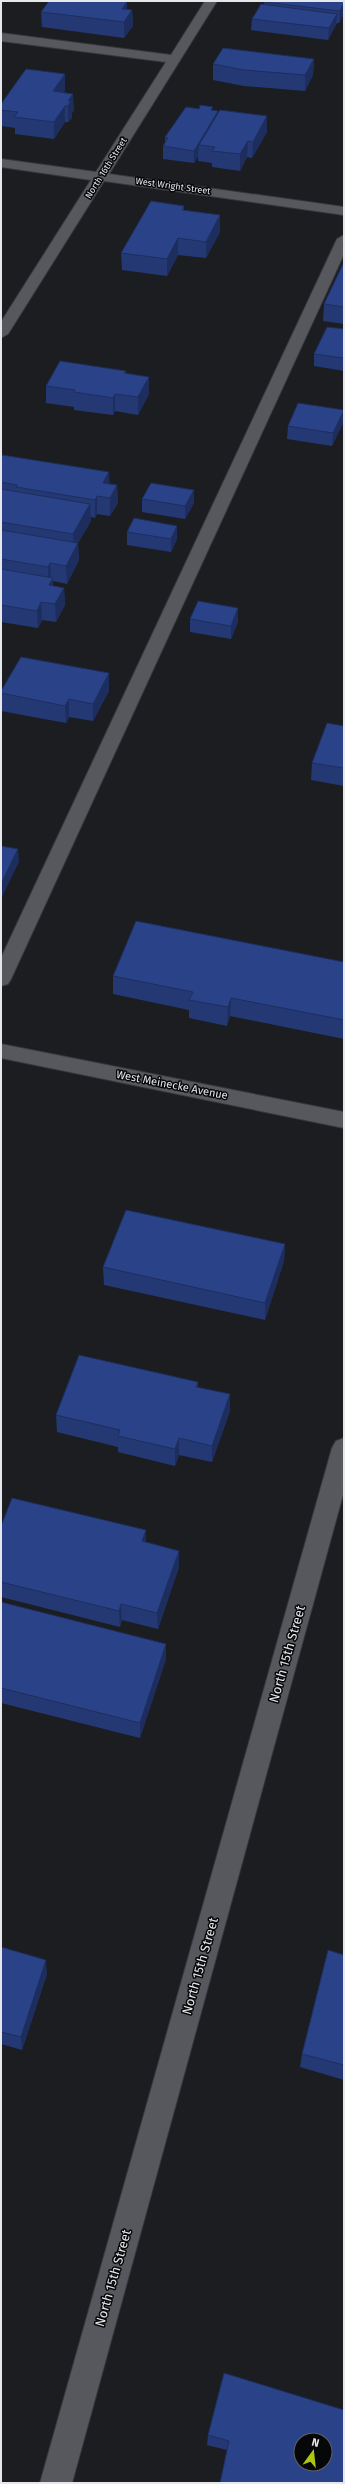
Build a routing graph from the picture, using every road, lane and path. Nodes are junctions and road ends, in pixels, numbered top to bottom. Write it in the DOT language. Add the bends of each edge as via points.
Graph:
graph roads {
  1 [pos="211,1"];
  2 [pos="1,37"];
  3 [pos="174,59"];
  4 [pos="1,163"];
  5 [pos="100,176"];
  6 [pos="344,211"];
  7 [pos="344,239"];
  8 [pos="1,334"];
  9 [pos="1,979"];
  10 [pos="2,1053"];
  11 [pos="344,1120"];
  12 [pos="344,1448"];
  13 [pos="56,2483"];
  1 -- 3 [label="street, North 16th Street"];
  2 -- 3 [label="street"];
  3 -- 5 [label="street, North 16th Street"];
  4 -- 5 [label="street, West Wright Street"];
  5 -- 6 [label="street, West Wright Street"];
  5 -- 8 [label="street, North 16th Street"];
  7 -- 9 [label="street"];
  10 -- 11 [label="street, West Meinecke Avenue"];
  12 -- 13 [label="street, North 15th Street"];
}
